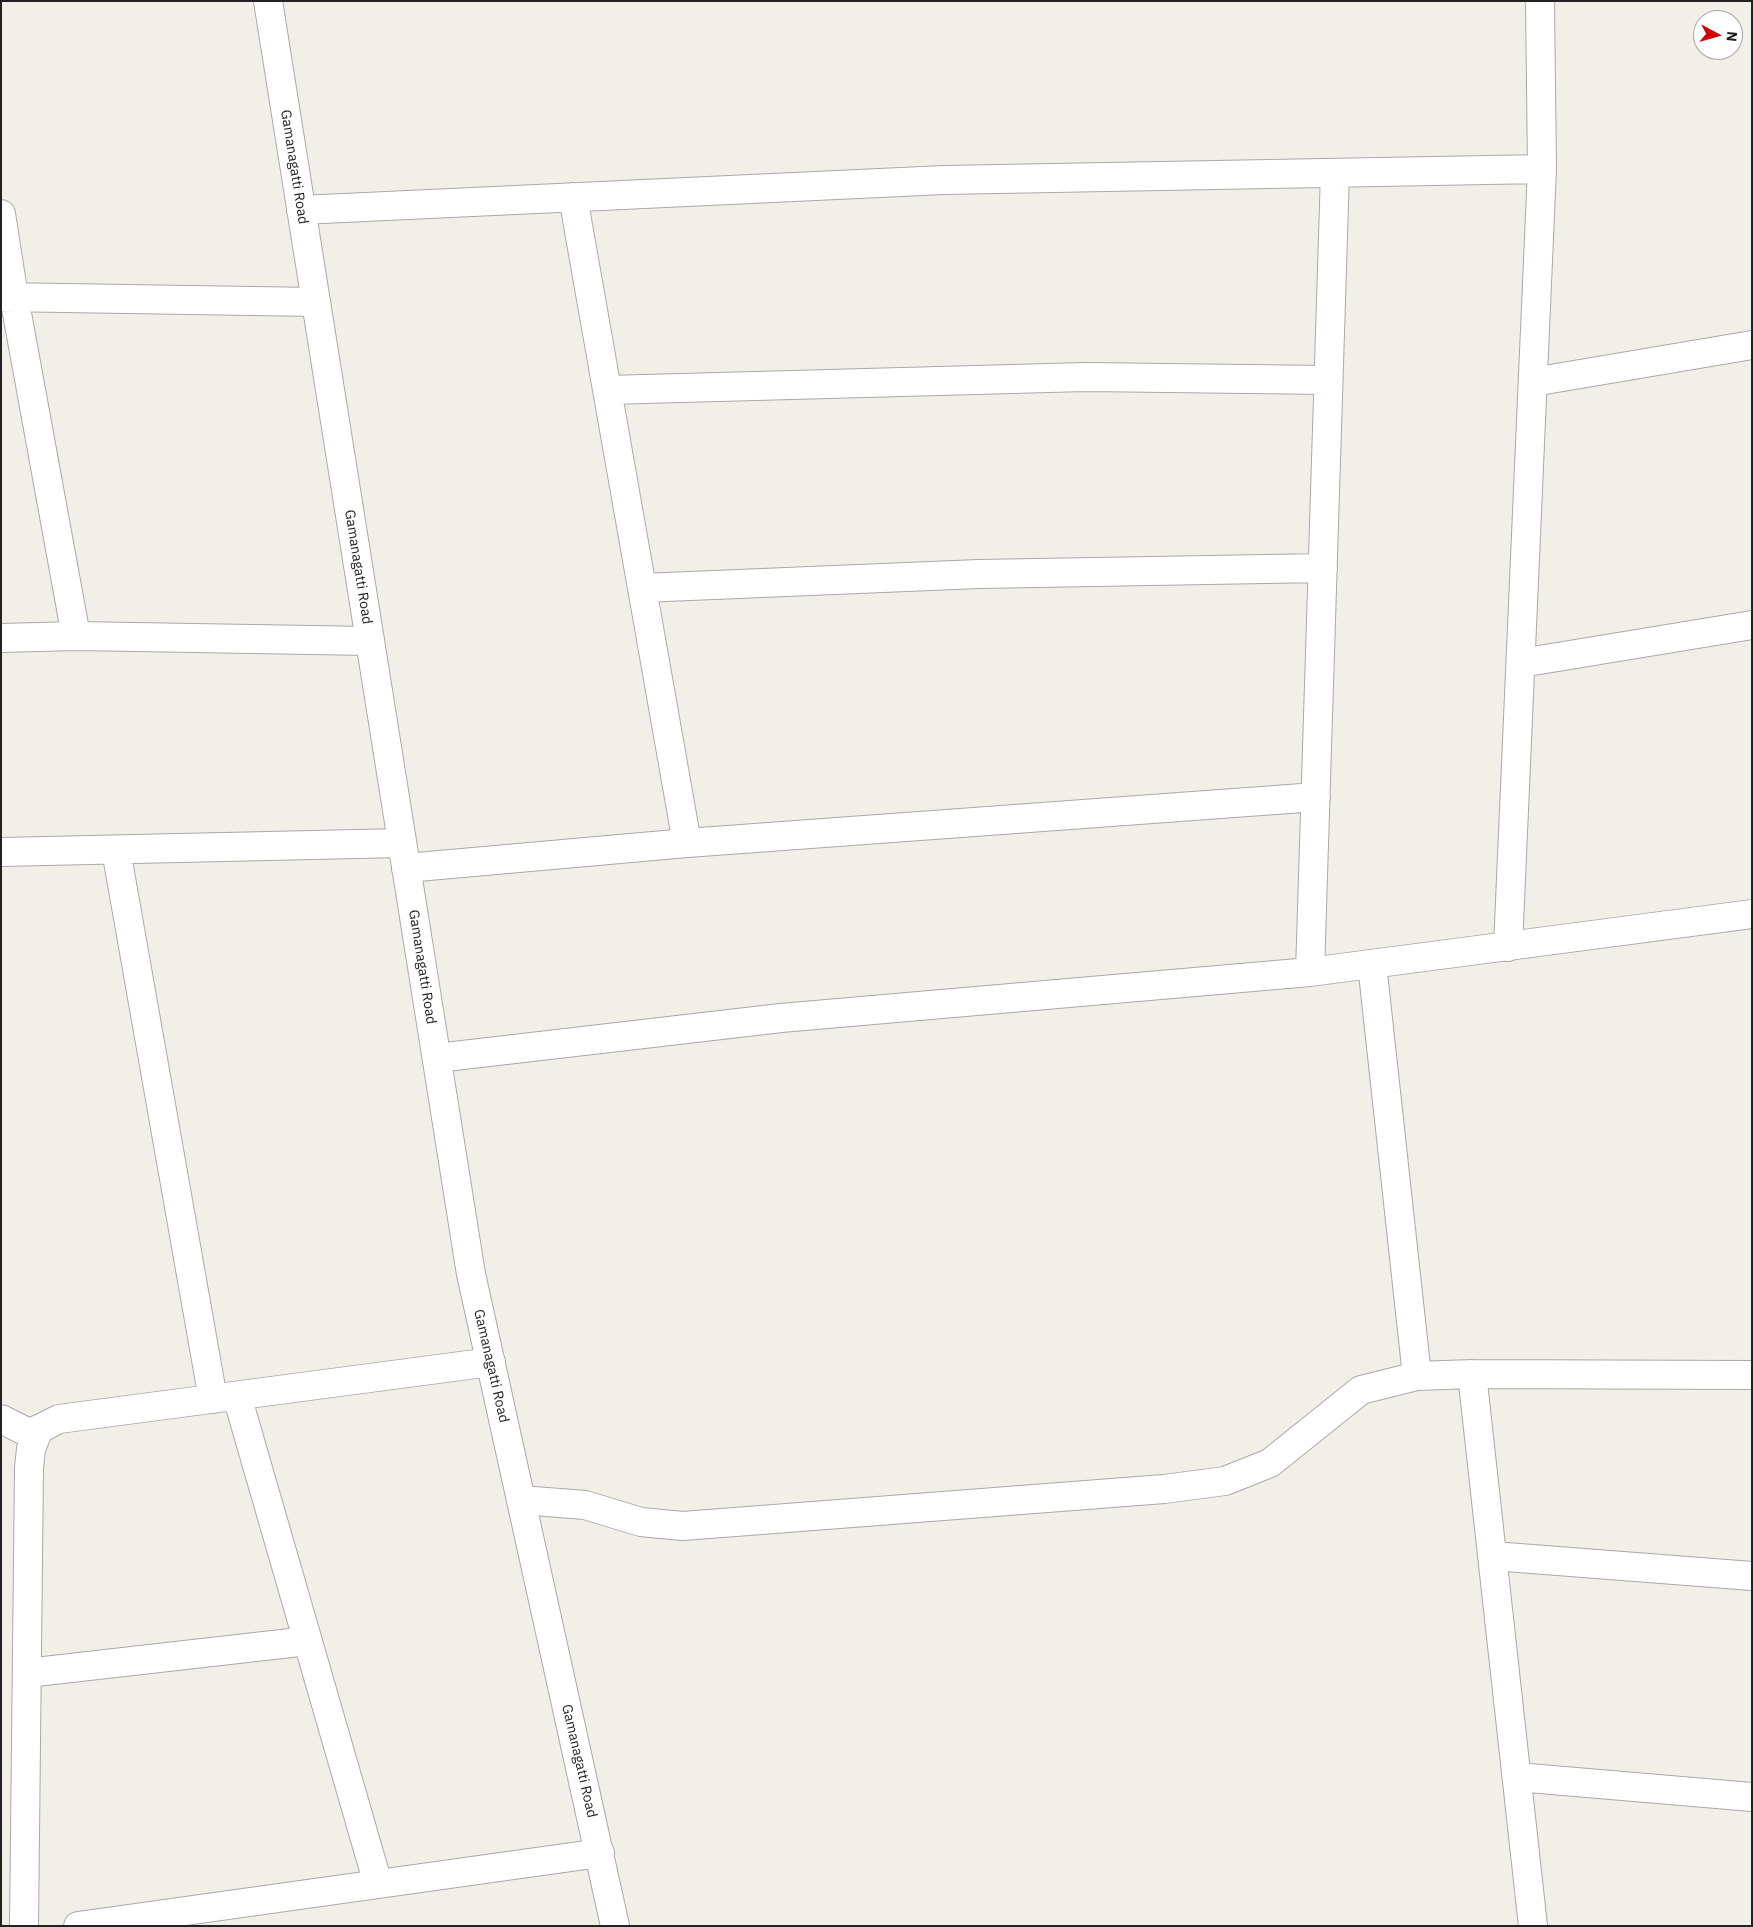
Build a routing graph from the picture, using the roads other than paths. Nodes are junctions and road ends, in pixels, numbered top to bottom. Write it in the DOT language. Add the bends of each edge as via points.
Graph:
graph roads {
  1 [pos="268,1"];
  2 [pos="1540,1"];
  3 [pos="1542,169"];
  4 [pos="1335,173"];
  5 [pos="573,197"];
  6 [pos="301,210"];
  7 [pos="1,214"];
  8 [pos="7,297"];
  9 [pos="316,302"];
  10 [pos="1752,345"];
  11 [pos="1328,380"];
  12 [pos="1533,382"];
  13 [pos="608,390"];
  14 [pos="1322,568"];
  15 [pos="642,588"];
  16 [pos="1752,625"];
  17 [pos="76,636"];
  18 [pos="1,638"];
  19 [pos="370,641"];
  20 [pos="1521,663"];
  21 [pos="1316,797"];
  22 [pos="687,843"];
  23 [pos="116,850"];
  24 [pos="1,852"];
  25 [pos="404,855"];
  26 [pos="1752,914"];
  27 [pos="1508,947"];
  28 [pos="1372,964"];
  29 [pos="1310,972"];
  30 [pos="436,1058"];
  31 [pos="490,1362"];
  32 [pos="1472,1374"];
  33 [pos="1752,1375"];
  34 [pos="1417,1376"];
  35 [pos="225,1397"];
  36 [pos="1,1419"];
  37 [pos="39,1429"];
  38 [pos="521,1500"];
  39 [pos="1493,1556"];
  40 [pos="1752,1576"];
  41 [pos="308,1641"];
  42 [pos="27,1673"];
  43 [pos="1517,1777"];
  44 [pos="1752,1797"];
  45 [pos="600,1853"];
  46 [pos="378,1884"];
  47 [pos="24,1926"];
  48 [pos="78,1926"];
  49 [pos="616,1926"];
  50 [pos="1533,1926"];
  1 -- 6 [label="street, Gamanagatti Road"];
  2 -- 3 [label="street"];
  3 -- 4 [label="street"];
  3 -- 12 [label="street"];
  4 -- 5 [label="street" via="944,180"];
  4 -- 11 [label="street"];
  5 -- 6 [label="street"];
  5 -- 13 [label="street"];
  6 -- 9 [label="street, Gamanagatti Road"];
  7 -- 8 [label="street"];
  8 -- 9 [label="street"];
  8 -- 17 [label="street"];
  9 -- 19 [label="street, Gamanagatti Road"];
  10 -- 12 [label="street"];
  11 -- 13 [label="street" via="1086,377"];
  11 -- 14 [label="street"];
  12 -- 20 [label="street"];
  13 -- 15 [label="street"];
  14 -- 15 [label="street" via="979,574"];
  14 -- 21 [label="street"];
  15 -- 22 [label="street"];
  16 -- 20 [label="street"];
  17 -- 18 [label="street"];
  17 -- 19 [label="street"];
  19 -- 25 [label="street, Gamanagatti Road"];
  20 -- 27 [label="street"];
  21 -- 22 [label="street"];
  21 -- 29 [label="street"];
  22 -- 25 [label="street"];
  23 -- 24 [label="street"];
  23 -- 25 [label="street"];
  23 -- 35 [label="street"];
  25 -- 30 [label="street, Gamanagatti Road"];
  26 -- 27 [label="street"];
  27 -- 28 [label="street"];
  28 -- 29 [label="street"];
  28 -- 34 [label="street"];
  29 -- 30 [label="street" via="781,1018"];
  30 -- 31 [label="street, Gamanagatti Road" via="471,1274"];
  31 -- 35 [label="street"];
  31 -- 38 [label="street, Gamanagatti Road"];
  32 -- 33 [label="street"];
  32 -- 34 [label="street"];
  32 -- 39 [label="street"];
  34 -- 38 [label="street" via="1362,1390 1270,1463 1225,1481 1190,1486 683,1526 641,1522 585,1505"];
  35 -- 37 [label="street" via="59,1419"];
  35 -- 41 [label="street"];
  36 -- 37 [label="street" via="29,1433"];
  37 -- 42 [label="street" via="31,1449 29,1468"];
  38 -- 45 [label="street, Gamanagatti Road"];
  39 -- 40 [label="street"];
  39 -- 43 [label="street"];
  41 -- 42 [label="street"];
  41 -- 46 [label="street"];
  42 -- 47 [label="street"];
  43 -- 44 [label="street"];
  43 -- 50 [label="street"];
  45 -- 46 [label="street"];
  45 -- 49 [label="street, Gamanagatti Road"];
  46 -- 48 [label="street"];
}
